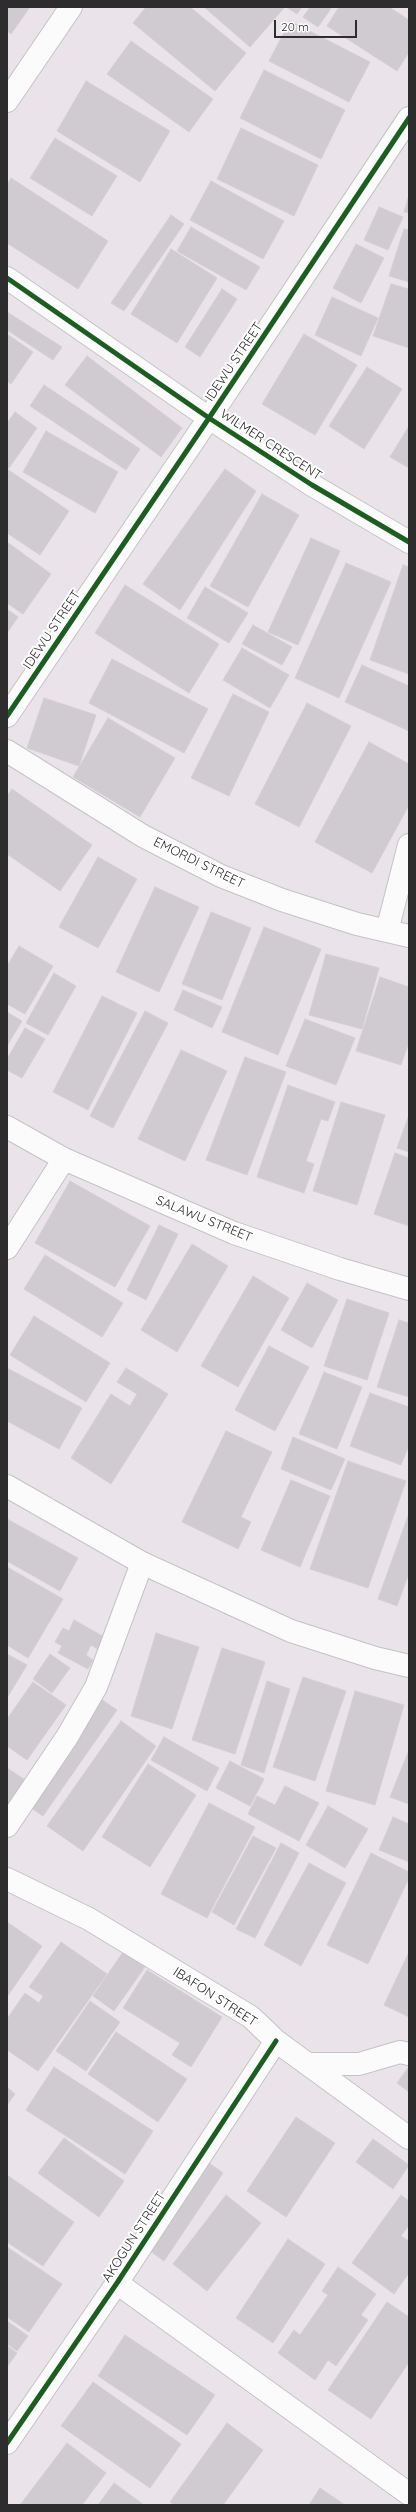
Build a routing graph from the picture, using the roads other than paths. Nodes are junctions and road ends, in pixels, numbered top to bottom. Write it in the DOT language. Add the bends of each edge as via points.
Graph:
graph roads {
  1 [pos="71,7"];
  2 [pos="7,101"];
  3 [pos="409,118"];
  4 [pos="402,143"];
  5 [pos="7,278"];
  6 [pos="209,418"];
  7 [pos="409,542"];
  8 [pos="7,716"];
  9 [pos="7,751"];
  10 [pos="409,845"];
  11 [pos="387,931"];
  12 [pos="409,936"];
  13 [pos="7,1127"];
  14 [pos="64,1159"];
  15 [pos="7,1248"];
  16 [pos="409,1289"];
  17 [pos="7,1486"];
  18 [pos="142,1563"];
  19 [pos="409,1666"];
  20 [pos="7,1826"];
  21 [pos="7,1879"];
  22 [pos="276,2041"];
  23 [pos="409,2054"];
  24 [pos="309,2064"];
  25 [pos="409,2138"];
  26 [pos="118,2283"];
  27 [pos="7,2443"];
  28 [pos="409,2494"];
  1 -- 2 [label="street"];
  3 -- 4 [label="street, IDEWU STREET"];
  4 -- 6 [label="street, IDEWU STREET"];
  5 -- 6 [label="street, WILMER CRESCENT"];
  6 -- 7 [label="street, WILMER CRESCENT"];
  6 -- 8 [label="street, IDEWU STREET"];
  9 -- 11 [label="street, EMORDI STREET" via="143,836 222,876 282,900"];
  10 -- 11 [label="street"];
  11 -- 12 [label="street, EMORDI STREET"];
  13 -- 14 [label="street, SALAWU STREET"];
  14 -- 15 [label="street"];
  14 -- 16 [label="street, SALAWU STREET" via="234,1233"];
  17 -- 18 [label="street"];
  18 -- 19 [label="street" via="291,1631"];
  18 -- 20 [label="street" via="96,1687 67,1737"];
  21 -- 22 [label="street, IBAFON STREET" via="89,1919 161,1962 250,2017"];
  22 -- 24 [label="street, IBAFON STREET"];
  22 -- 26 [label="street, AKOGUN STREET"];
  23 -- 24 [label="street" via="400,2052 358,2064"];
  24 -- 25 [label="street, IBAFON STREET"];
  26 -- 27 [label="street, AKOGUN STREET"];
  26 -- 28 [label="street"];
}
